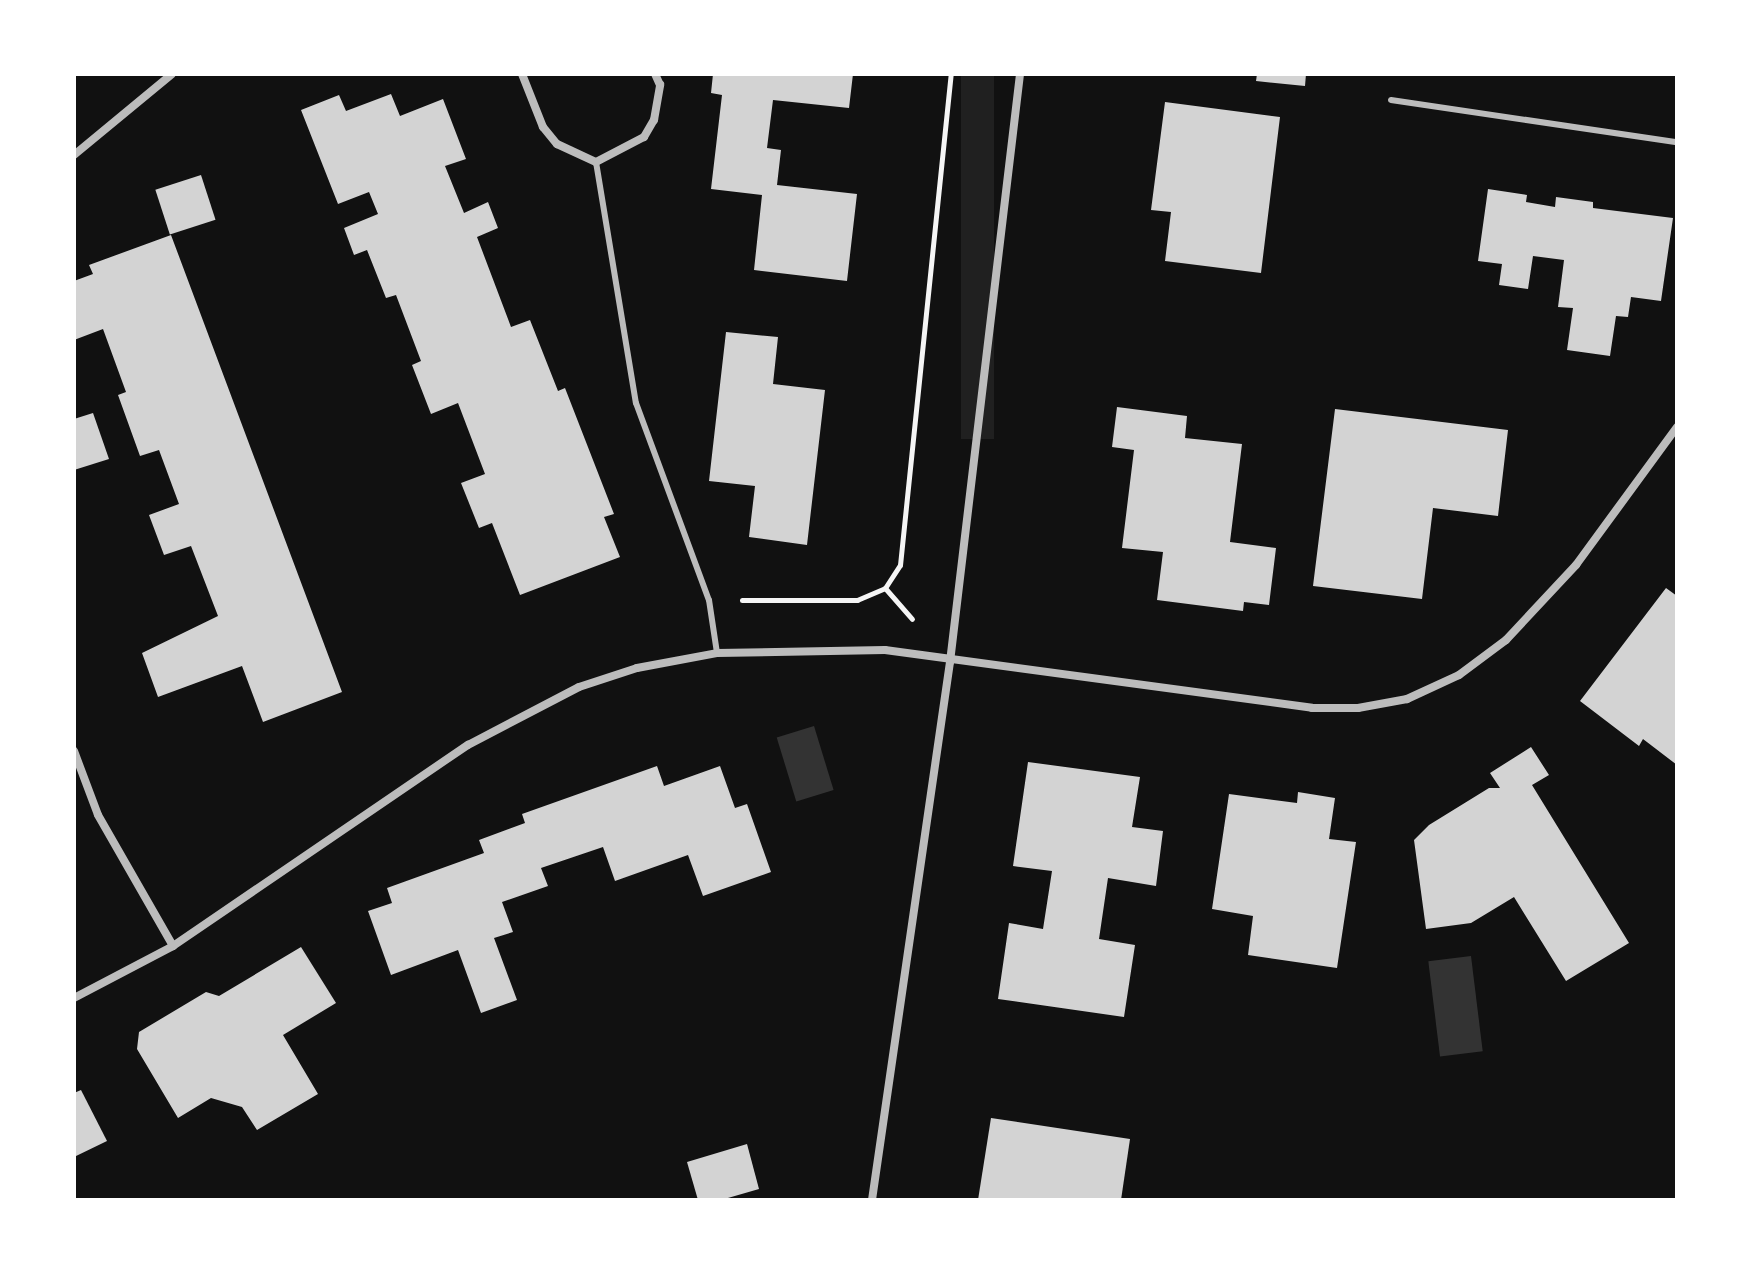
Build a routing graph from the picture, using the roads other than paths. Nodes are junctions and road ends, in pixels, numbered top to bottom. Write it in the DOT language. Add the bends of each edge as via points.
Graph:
graph roads {
  1 [pos="172,74"];
  2 [pos="522,74"];
  3 [pos="655,74"];
  4 [pos="1020,74"];
  5 [pos="1391,100"];
  6 [pos="1677,142"];
  7 [pos="74,155"];
  8 [pos="596,162"];
  9 [pos="1677,427"];
  10 [pos="717,653"];
  11 [pos="950,662"];
  12 [pos="74,751"];
  13 [pos="173,946"];
  14 [pos="74,998"];
  15 [pos="872,1200"];
  1 -- 7 [label="street"];
  2 -- 8 [label="street" via="543,127 565,149"];
  3 -- 8 [label="street" via="660,85 654,120 644,137"];
  4 -- 11 [label="street"];
  5 -- 6 [label="lane"];
  8 -- 10 [label="lane" via="636,403 709,600"];
  9 -- 11 [label="street" via="1576,565 1506,640 1459,675 1407,699 1358,708 1312,708"];
  10 -- 11 [label="street" via="885,650"];
  10 -- 13 [label="street" via="637,668 527,711 468,745"];
  11 -- 15 [label="street"];
  12 -- 13 [label="street" via="98,815"];
  13 -- 14 [label="street"];
}
